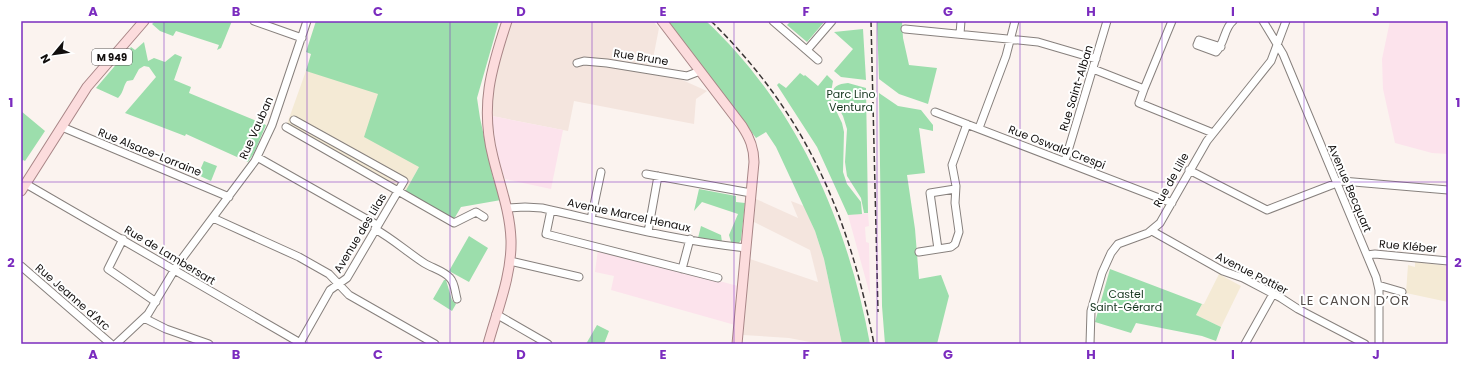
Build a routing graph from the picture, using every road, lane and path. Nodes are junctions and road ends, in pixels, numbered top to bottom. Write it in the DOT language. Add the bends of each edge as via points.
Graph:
graph roads {
  1 [pos="144,21"];
  2 [pos="254,21"];
  3 [pos="307,21"];
  4 [pos="507,21"];
  5 [pos="662,21"];
  6 [pos="773,21"];
  7 [pos="832,21"];
  8 [pos="961,21"];
  9 [pos="1015,21"];
  10 [pos="1106,21"];
  11 [pos="1172,21"];
  12 [pos="1233,21"];
  13 [pos="1263,21"];
  14 [pos="1286,21"];
  15 [pos="905,29"];
  16 [pos="960,34"];
  17 [pos="302,38"];
  18 [pos="1011,39"];
  19 [pos="1278,46"];
  20 [pos="1221,47"];
  21 [pos="807,50"];
  22 [pos="1096,59"];
  23 [pos="818,60"];
  24 [pos="577,63"];
  25 [pos="1093,69"];
  26 [pos="700,71"];
  27 [pos="1144,89"];
  28 [pos="935,112"];
  29 [pos="294,120"];
  30 [pos="967,124"];
  31 [pos="62,127"];
  32 [pos="286,127"];
  33 [pos="978,128"];
  34 [pos="1213,133"];
  35 [pos="257,157"];
  36 [pos="1065,161"];
  37 [pos="1189,170"];
  38 [pos="601,172"];
  39 [pos="646,174"];
  40 [pos="658,176"];
  41 [pos="1336,182"];
  42 [pos="24,187"];
  43 [pos="956,189"];
  44 [pos="1448,190"];
  45 [pos="398,191"];
  46 [pos="751,193"];
  47 [pos="229,197"];
  48 [pos="1172,203"];
  49 [pos="508,208"];
  50 [pos="551,210"];
  51 [pos="484,217"];
  52 [pos="214,218"];
  53 [pos="591,219"];
  54 [pos="376,227"];
  55 [pos="1152,231"];
  56 [pos="648,232"];
  57 [pos="123,239"];
  58 [pos="690,239"];
  59 [pos="746,248"];
  60 [pos="938,249"];
  61 [pos="919,252"];
  62 [pos="1367,255"];
  63 [pos="1448,260"];
  64 [pos="510,261"];
  65 [pos="21,266"];
  66 [pos="682,269"];
  67 [pos="174,270"];
  68 [pos="579,277"];
  69 [pos="718,278"];
  70 [pos="340,284"];
  71 [pos="1378,285"];
  72 [pos="1402,292"];
  73 [pos="1273,294"];
  74 [pos="457,299"];
  75 [pos="156,302"];
  76 [pos="496,314"];
  77 [pos="144,318"];
  78 [pos="301,343"];
  79 [pos="111,344"];
  80 [pos="116,344"];
  81 [pos="209,344"];
  82 [pos="435,344"];
  83 [pos="488,344"];
  84 [pos="548,344"];
  85 [pos="737,344"];
  86 [pos="1090,344"];
  87 [pos="1245,344"];
  88 [pos="1365,344"];
  89 [pos="1380,344"];
  1 -- 31 [label="main road, M 949" via="91,82"];
  2 -- 17 [label="street"];
  3 -- 17 [label="street, Rue Vauban"];
  4 -- 49 [label="main road" via="490,74 487,109 493,156"];
  5 -- 26 [label="main road"];
  6 -- 21 [label="street"];
  7 -- 21 [label="street"];
  8 -- 16 [label="street"];
  9 -- 18 [label="street"];
  10 -- 22 [label="street, Rue Saint-Alban"];
  11 -- 27 [label="street"];
  12 -- 20 [label="street"];
  13 -- 19 [label="street, Avenue Becquart"];
  14 -- 19 [label="street, Rue de Lille"];
  15 -- 16 [label="street"];
  16 -- 18 [label="street"];
  17 -- 35 [label="street, Rue Vauban" via="272,125"];
  18 -- 22 [label="street" via="1045,43"];
  18 -- 33 [label="street"];
  19 -- 34 [label="street, Rue de Lille" via="1271,61 1248,92"];
  19 -- 41 [label="street, Avenue Becquart"];
  21 -- 23 [label="street"];
  22 -- 25 [label="street, Rue Saint-Alban"];
  24 -- 26 [label="street, Rue Brune" via="607,63 687,76"];
  25 -- 27 [label="street"];
  25 -- 36 [label="street, Rue Saint-Alban"];
  26 -- 46 [label="main road" via="749,137 754,159"];
  27 -- 34 [label="street" via="1139,103"];
  28 -- 30 [label="street, Rue Oswald Crespi"];
  29 -- 45 [label="street" via="404,181"];
  30 -- 33 [label="street, Rue Oswald Crespi"];
  30 -- 43 [label="street" via="952,165"];
  31 -- 42 [label="main road, M 949"];
  31 -- 47 [label="street, Rue Alsace-Lorraine"];
  32 -- 45 [label="street, Avenue des Lilas"];
  33 -- 36 [label="street, Rue Oswald Crespi"];
  34 -- 37 [label="street, Rue de Lille"];
  35 -- 47 [label="street, Rue Vauban"];
  35 -- 54 [label="street"];
  36 -- 48 [label="street, Rue Oswald Crespi"];
  37 -- 41 [label="street" via="1267,210"];
  37 -- 48 [label="street, Rue de Lille"];
  38 -- 53 [label="street"];
  39 -- 40 [label="street"];
  40 -- 46 [label="street"];
  40 -- 56 [label="street"];
  41 -- 44 [label="street"];
  41 -- 62 [label="street, Avenue Becquart"];
  42 -- 57 [label="street, Rue de Lambersart"];
  43 -- 60 [label="street" via="958,237 953,246"];
  43 -- 60 [label="street" via="930,193"];
  45 -- 51 [label="street, Avenue des Lilas" via="454,223 476,212"];
  45 -- 54 [label="street, Avenue des Lilas"];
  46 -- 59 [label="main road"];
  47 -- 52 [label="street, Rue Vauban"];
  48 -- 55 [label="street, Rue de Lille"];
  49 -- 50 [label="street, Avenue Marcel Henaux"];
  49 -- 64 [label="main road"];
  50 -- 53 [label="street, Avenue Marcel Henaux"];
  50 -- 66 [label="street" via="542,234"];
  52 -- 67 [label="street, Rue Vauban"];
  52 -- 70 [label="street" via="299,257 329,274"];
  53 -- 56 [label="street, Avenue Marcel Henaux"];
  54 -- 70 [label="street, Avenue des Lilas" via="347,278"];
  54 -- 74 [label="street" via="424,263 449,276"];
  55 -- 73 [label="street, Avenue Pottier" via="1223,271"];
  55 -- 86 [label="street" via="1118,244 1108,257 1091,311"];
  56 -- 58 [label="street, Avenue Marcel Henaux"];
  57 -- 67 [label="street, Rue de Lambersart"];
  57 -- 75 [label="street" via="108,269"];
  58 -- 59 [label="street, Avenue Marcel Henaux"];
  58 -- 66 [label="street"];
  59 -- 85 [label="main road"];
  60 -- 61 [label="street"];
  62 -- 63 [label="street, Rue Kléber"];
  62 -- 71 [label="street, Avenue Becquart"];
  64 -- 68 [label="street"];
  64 -- 76 [label="main road"];
  65 -- 79 [label="street, Rue Jeanne d'Arc"];
  66 -- 69 [label="street"];
  67 -- 75 [label="street, Rue Vauban"];
  67 -- 78 [label="street, Rue de Lambersart"];
  70 -- 78 [label="street, Avenue des Lilas" via="328,293"];
  70 -- 82 [label="street" via="349,295"];
  71 -- 72 [label="street"];
  71 -- 89 [label="street, Avenue Becquart"];
  73 -- 87 [label="street"];
  73 -- 88 [label="street, Avenue Pottier"];
  75 -- 77 [label="street, Rue Vauban"];
  76 -- 83 [label="main road"];
  76 -- 84 [label="street"];
  77 -- 80 [label="street, Rue Vauban"];
  77 -- 81 [label="street" via="166,329"];
}
